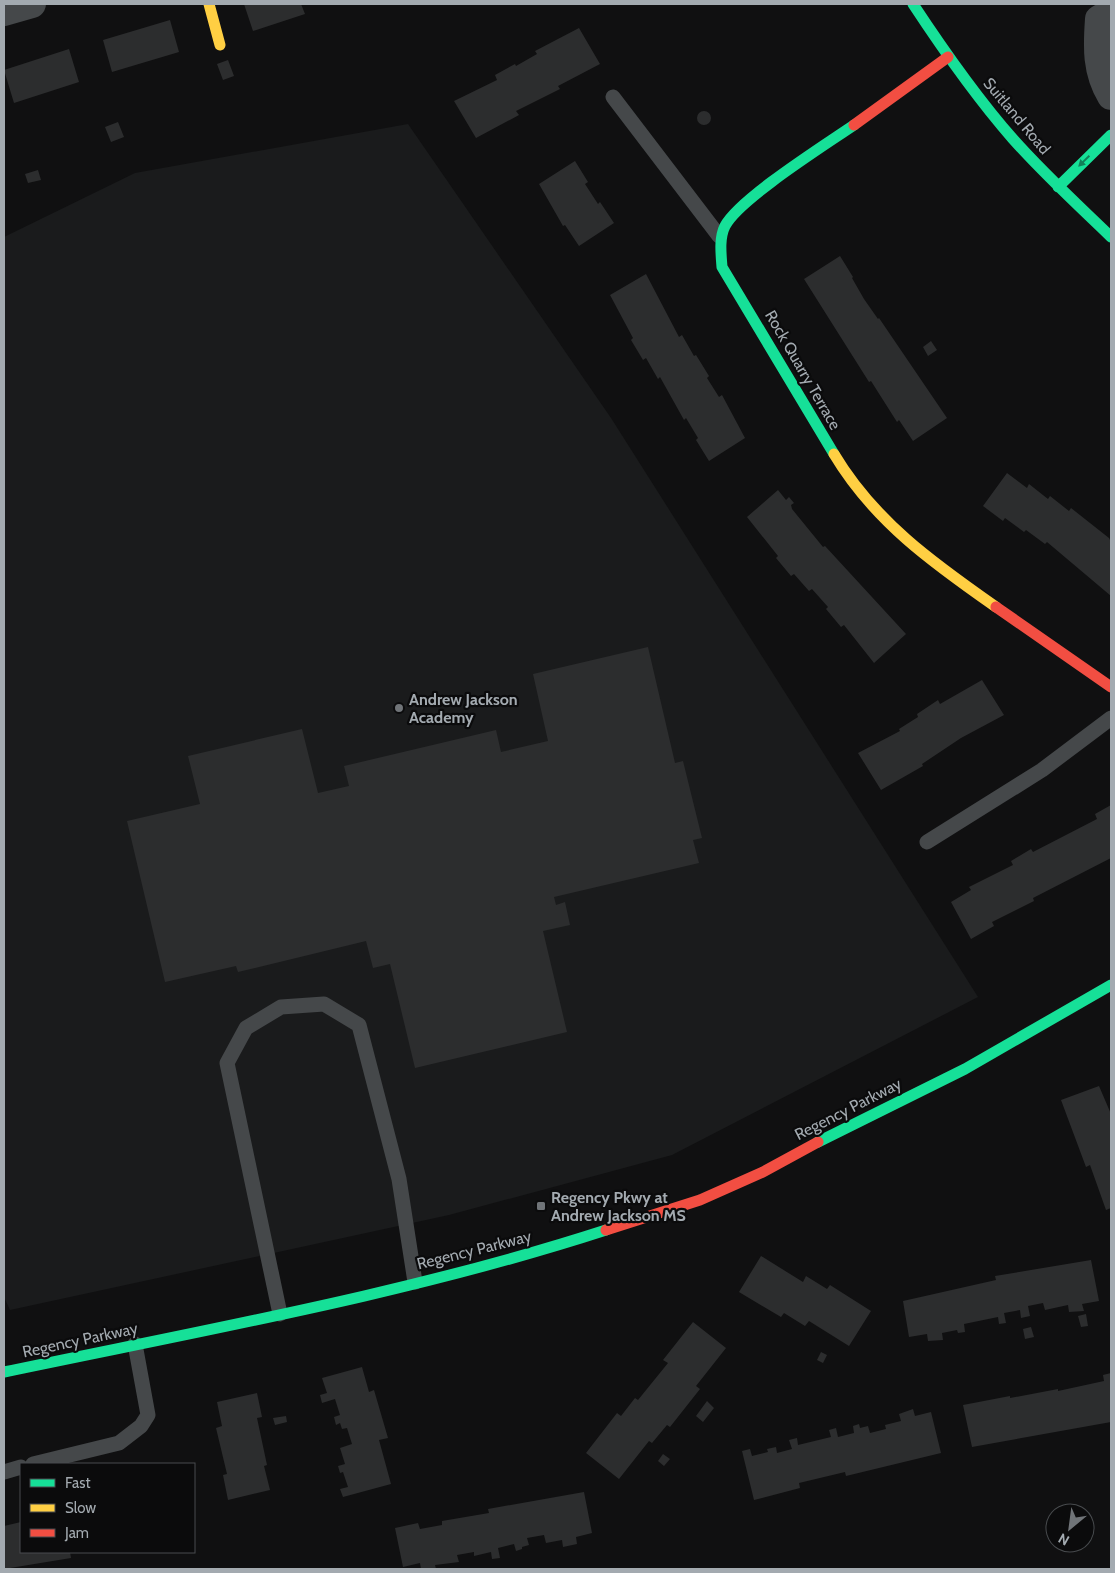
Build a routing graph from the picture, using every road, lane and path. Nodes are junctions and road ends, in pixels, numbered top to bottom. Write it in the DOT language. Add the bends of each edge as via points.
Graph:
graph roads {
  1 [pos="32,4"];
  2 [pos="208,4"];
  3 [pos="913,4"];
  4 [pos="4,12"];
  5 [pos="1111,12"];
  6 [pos="220,45"];
  7 [pos="948,57"];
  8 [pos="1111,96"];
  9 [pos="613,97"];
  10 [pos="1111,135"];
  11 [pos="1058,187"];
  12 [pos="1109,231"];
  13 [pos="719,236"];
  14 [pos="1111,687"];
  15 [pos="1111,718"];
  16 [pos="928,842"];
  17 [pos="1111,986"];
  18 [pos="415,1282"];
  19 [pos="280,1314"];
  20 [pos="135,1344"];
  21 [pos="4,1372"];
  22 [pos="37,1463"];
  23 [pos="20,1467"];
  24 [pos="4,1472"];
  1 -- 4 [label="street"];
  2 -- 6 [label="street"];
  3 -- 7 [label="street, Suitland Road"];
  5 -- 8 [label="street" via="1100,19 1096,51"];
  7 -- 11 [label="street, Suitland Road" via="1013,139"];
  7 -- 13 [label="street" via="751,198 730,216"];
  9 -- 13 [label="lane"];
  10 -- 11 [label="street, one-way"];
  11 -- 12 [label="street, Suitland Road"];
  13 -- 14 [label="street, Rock Quarry Terrace" via="722,267 850,481 897,533 953,577"];
  15 -- 16 [label="lane" via="1042,770"];
  17 -- 18 [label="street, Regency Parkway" via="965,1069 845,1127 763,1172 700,1200 551,1248"];
  18 -- 19 [label="street, Regency Parkway"];
  18 -- 19 [label="lane" via="399,1179 359,1025 324,1004 281,1007 246,1028 227,1063"];
  19 -- 20 [label="street, Regency Parkway"];
  20 -- 21 [label="street, Regency Parkway"];
  20 -- 22 [label="lane" via="148,1415 141,1426 119,1443"];
  23 -- 24 [label="lane"];
}
